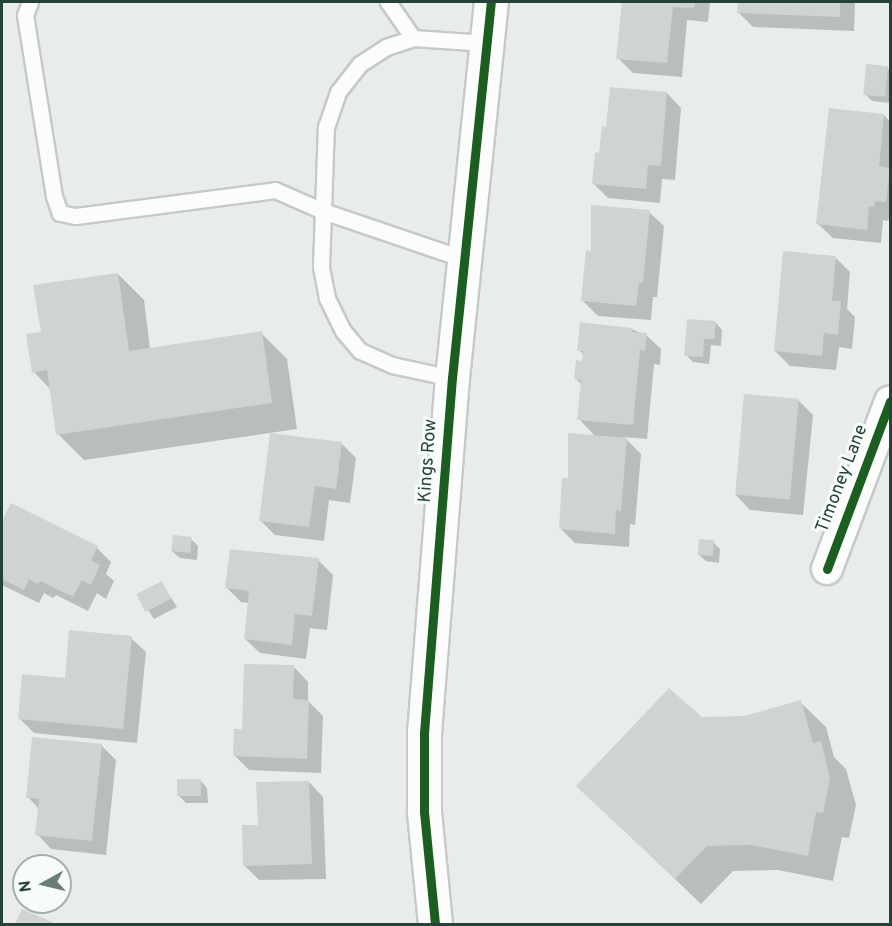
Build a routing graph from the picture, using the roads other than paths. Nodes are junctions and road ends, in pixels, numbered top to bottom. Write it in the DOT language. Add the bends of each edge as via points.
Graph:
graph roads {
  1 [pos="30,2"];
  2 [pos="388,2"];
  3 [pos="491,2"];
  4 [pos="412,38"];
  5 [pos="487,43"];
  6 [pos="323,211"];
  7 [pos="464,259"];
  8 [pos="452,378"];
  9 [pos="891,401"];
  10 [pos="827,569"];
  11 [pos="435,924"];
  1 -- 6 [label="lane" via="25,15 60,213 76,216 275,190"];
  2 -- 4 [label="lane"];
  3 -- 5 [label="main road, Kings Row"];
  4 -- 5 [label="lane"];
  4 -- 6 [label="lane" via="386,47 360,64 338,92 326,127"];
  5 -- 7 [label="main road, Kings Row"];
  6 -- 7 [label="lane"];
  6 -- 8 [label="lane" via="321,267 327,298 343,331 360,351 392,366"];
  7 -- 8 [label="main road, Kings Row"];
  8 -- 11 [label="main road, Kings Row" via="424,733 424,811"];
  9 -- 10 [label="street, Timoney Lane"];
}
